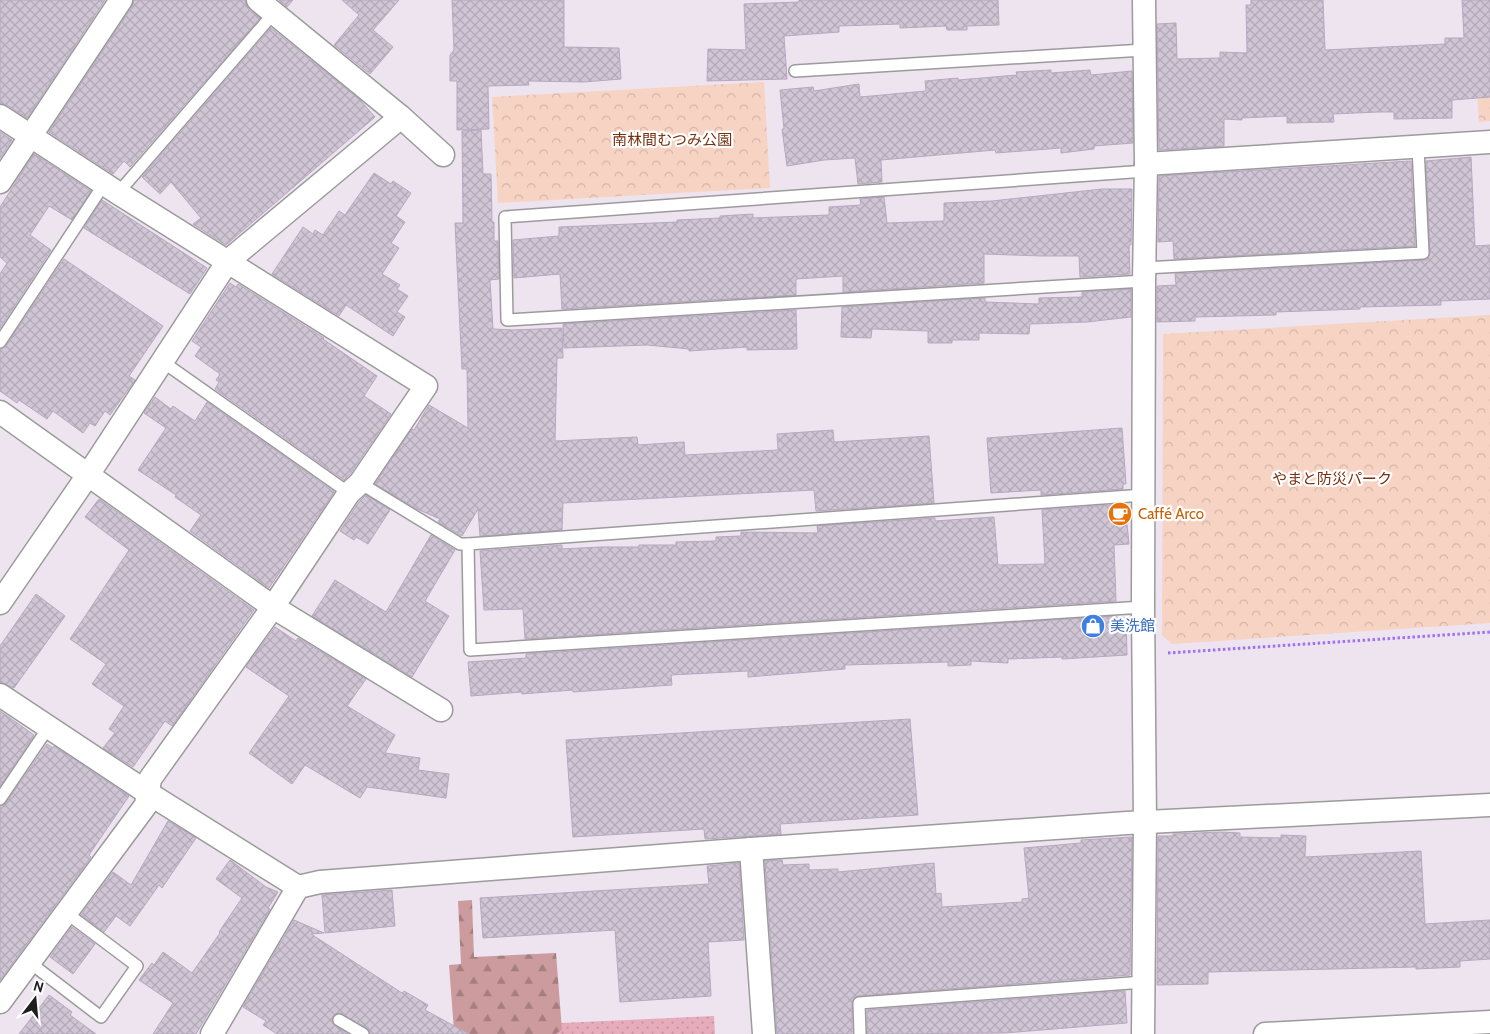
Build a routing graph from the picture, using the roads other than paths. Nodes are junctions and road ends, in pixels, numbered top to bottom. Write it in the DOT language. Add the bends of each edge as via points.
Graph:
graph roads {
  1 [pos="121,0"];
  2 [pos="1144,0"];
  3 [pos="266,7"];
  4 [pos="1144,50"];
  5 [pos="795,71"];
  6 [pos="0,116"];
  7 [pos="401,117"];
  8 [pos="30,136"];
  9 [pos="1490,142"];
  10 [pos="1418,146"];
  11 [pos="443,155"];
  12 [pos="1146,167"];
  13 [pos="0,182"];
  14 [pos="111,188"];
  15 [pos="228,261"];
  16 [pos="1144,274"];
  17 [pos="0,342"];
  18 [pos="163,362"];
  19 [pos="0,412"];
  20 [pos="88,475"];
  21 [pos="354,488"];
  22 [pos="1144,495"];
  23 [pos="468,544"];
  24 [pos="0,603"];
  25 [pos="273,607"];
  26 [pos="1144,607"];
  27 [pos="0,695"];
  28 [pos="442,710"];
  29 [pos="48,728"];
  30 [pos="148,793"];
  31 [pos="0,799"];
  32 [pos="1490,805"];
  33 [pos="1145,822"];
  34 [pos="751,849"];
  35 [pos="298,887"];
  36 [pos="65,912"];
  37 [pos="28,962"];
  38 [pos="1144,982"];
  39 [pos="0,1002"];
  40 [pos="340,1020"];
  41 [pos="1490,1022"];
  42 [pos="1368,1031"];
  43 [pos="212,1034"];
  44 [pos="362,1034"];
  45 [pos="764,1034"];
  46 [pos="860,1034"];
  47 [pos="1143,1034"];
  48 [pos="1265,1034"];
  1 -- 8 [label="street"];
  2 -- 4 [label="street"];
  3 -- 7 [label="street"];
  3 -- 14 [label="lane"];
  4 -- 5 [label="lane"];
  4 -- 12 [label="street"];
  6 -- 8 [label="street"];
  7 -- 11 [label="street"];
  7 -- 15 [label="street"];
  8 -- 13 [label="street"];
  8 -- 14 [label="street"];
  9 -- 10 [label="street"];
  10 -- 12 [label="street"];
  10 -- 16 [label="lane" via="1423,253"];
  12 -- 16 [label="street"];
  12 -- 16 [label="lane" via="505,217 507,320"];
  14 -- 15 [label="street"];
  14 -- 17 [label="lane"];
  15 -- 18 [label="street"];
  15 -- 21 [label="street" via="426,386"];
  16 -- 22 [label="street"];
  18 -- 20 [label="street"];
  18 -- 21 [label="lane"];
  19 -- 20 [label="street"];
  20 -- 24 [label="street"];
  20 -- 25 [label="street"];
  21 -- 23 [label="lane" via="460,544"];
  21 -- 25 [label="street"];
  22 -- 23 [label="lane"];
  22 -- 26 [label="street"];
  23 -- 26 [label="lane" via="470,650"];
  25 -- 28 [label="street"];
  25 -- 30 [label="street" via="150,779"];
  26 -- 33 [label="street"];
  27 -- 29 [label="street"];
  29 -- 30 [label="street"];
  29 -- 31 [label="lane"];
  30 -- 35 [label="street"];
  30 -- 36 [label="street" via="146,805"];
  32 -- 33 [label="street"];
  33 -- 34 [label="street"];
  33 -- 38 [label="street"];
  34 -- 35 [label="street" via="320,882"];
  34 -- 45 [label="street"];
  35 -- 43 [label="street"];
  36 -- 37 [label="street"];
  36 -- 37 [label="lane" via="137,966 101,1017"];
  37 -- 39 [label="street"];
  38 -- 46 [label="lane" via="859,1003"];
  38 -- 47 [label="street"];
  40 -- 44 [label="lane"];
  41 -- 42 [label="street"];
  42 -- 48 [label="street"];
}
